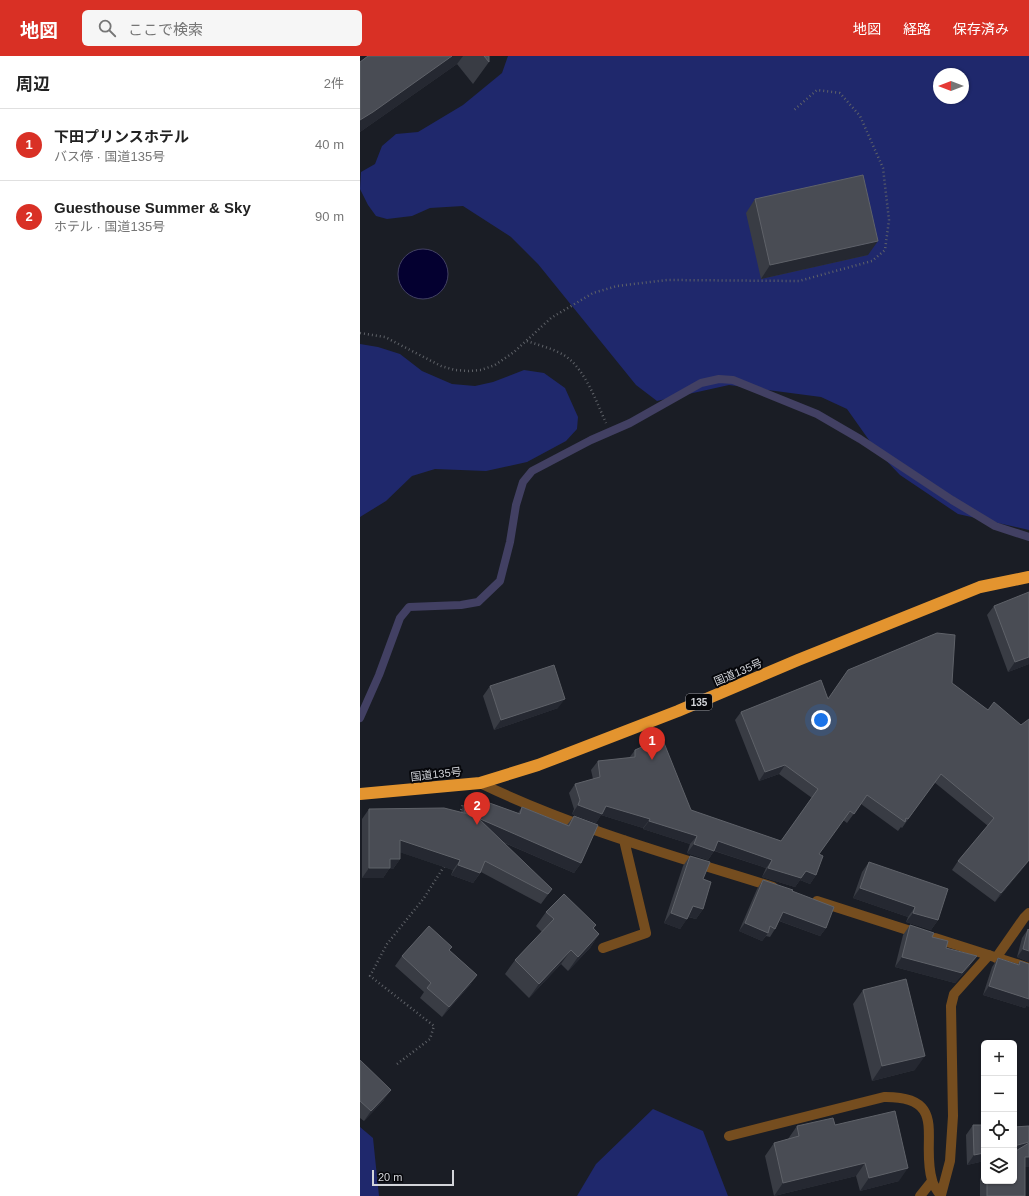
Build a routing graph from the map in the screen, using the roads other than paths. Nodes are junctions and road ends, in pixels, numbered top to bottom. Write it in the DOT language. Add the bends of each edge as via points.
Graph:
graph roads {
  1 [pos="1029,577"];
  2 [pos="480,783"];
  3 [pos="360,794"];
  4 [pos="624,840"];
  5 [pos="784,891"];
  6 [pos="807,898"];
  7 [pos="1029,913"];
  8 [pos="603,948"];
  9 [pos="993,956"];
  10 [pos="1029,968"];
  11 [pos="729,1136"];
  12 [pos="932,1181"];
  13 [pos="941,1195"];
  14 [pos="920,1196"];
  1 -- 2 [label="highway, 国道135号 / 135" via="980,587 798,660 678,712 538,765"];
  2 -- 3 [label="highway, 国道135号 / 135"];
  2 -- 4 [label="street" via="511,798"];
  4 -- 5 [label="street"];
  4 -- 8 [label="street" via="646,933"];
  6 -- 9 [label="street"];
  7 -- 9 [label="street"];
  9 -- 10 [label="street"];
  9 -- 13 [label="street" via="954,994 951,1006 953,1116 950,1161"];
  11 -- 12 [label="street" via="884,1097 908,1099 921,1105 928,1116"];
  12 -- 13 [label="street"];
  12 -- 14 [label="street"];
}
